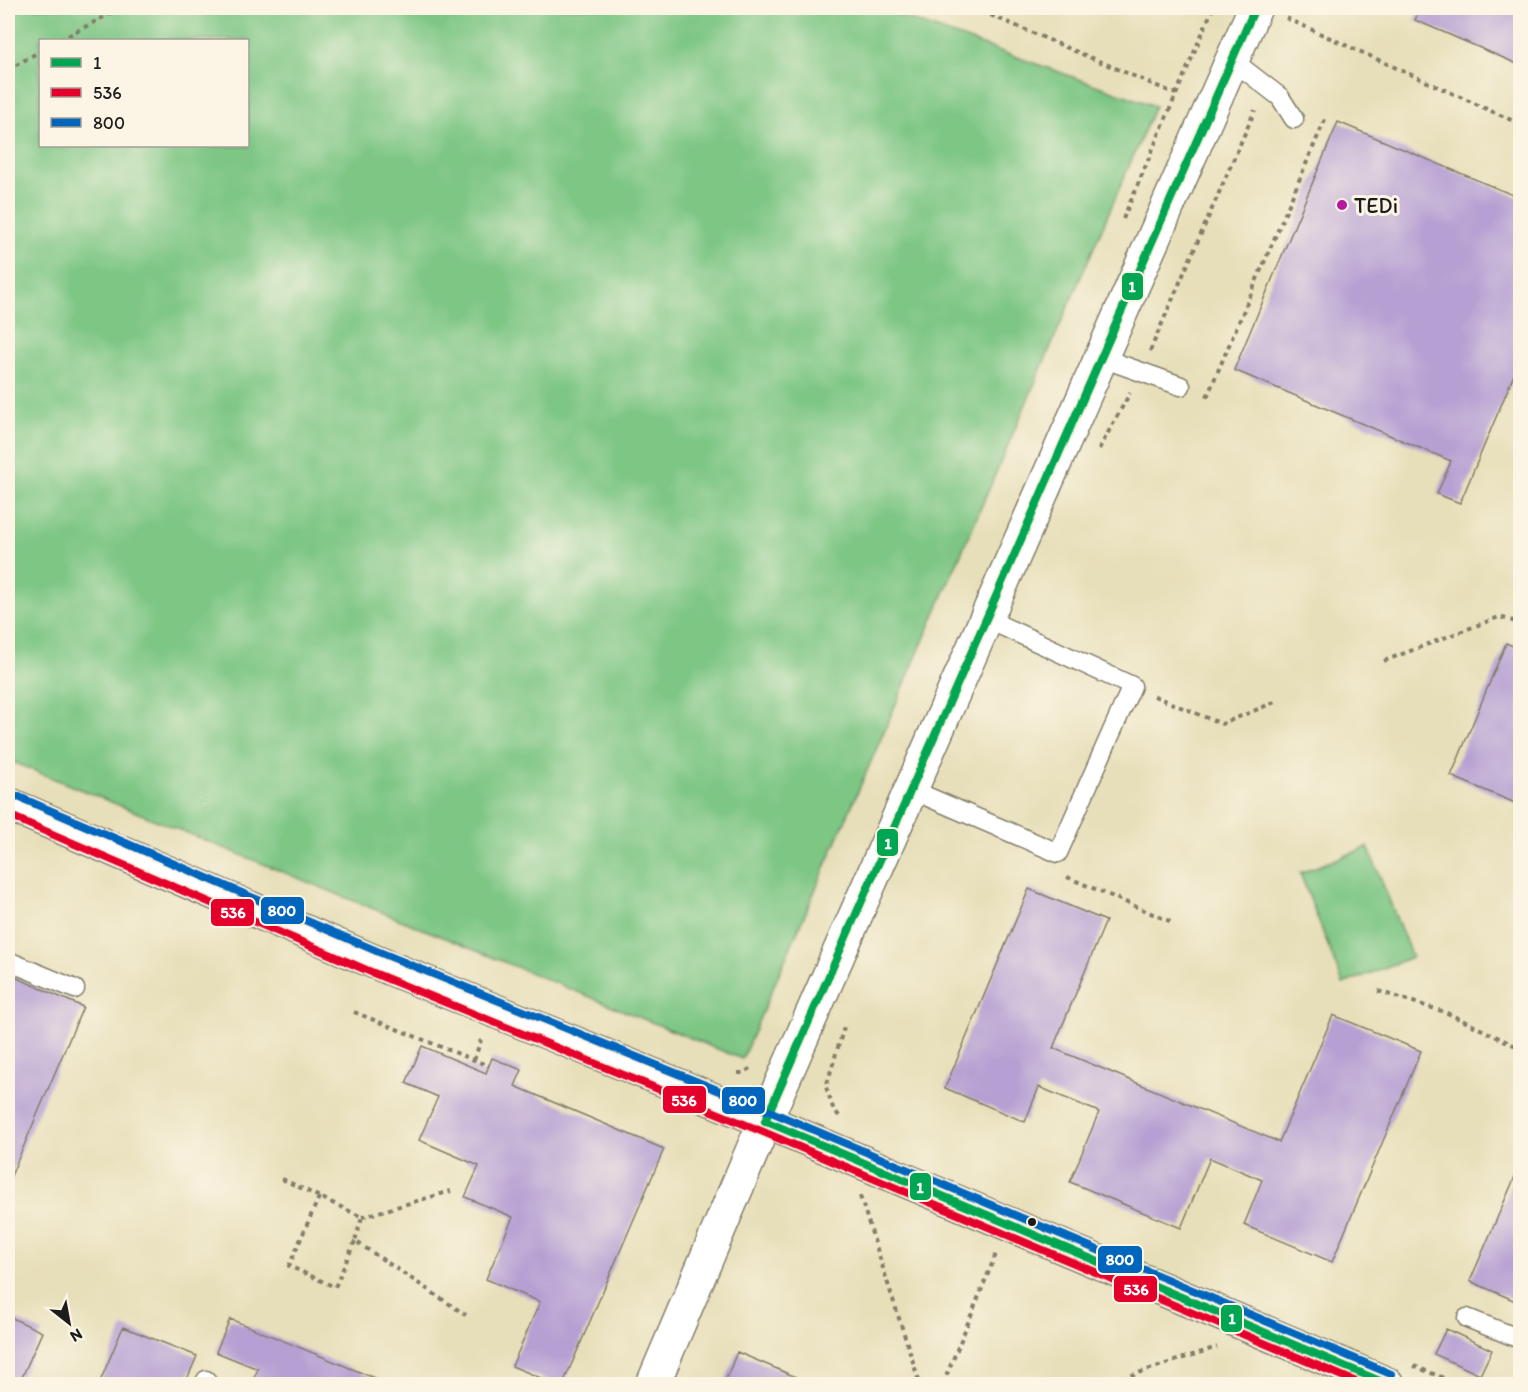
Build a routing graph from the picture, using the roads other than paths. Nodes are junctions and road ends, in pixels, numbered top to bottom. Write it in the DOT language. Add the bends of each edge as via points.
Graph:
graph roads {
  1 [pos="1266,10"];
  2 [pos="1232,60"];
  3 [pos="1294,119"];
  4 [pos="1102,358"];
  5 [pos="1181,386"];
  6 [pos="987,619"];
  7 [pos="912,790"];
  8 [pos="8,804"];
  9 [pos="8,961"];
  10 [pos="75,989"];
  11 [pos="765,1121"];
  12 [pos="1467,1318"];
  13 [pos="1521,1339"];
  14 [pos="652,1384"];
  15 [pos="1387,1384"];
  1 -- 2 [label="street"];
  2 -- 3 [label="lane" via="1280,97"];
  2 -- 4 [label="street"];
  4 -- 5 [label="lane"];
  4 -- 6 [label="street"];
  6 -- 7 [label="street"];
  6 -- 7 [label="lane" via="1132,686 1058,853"];
  7 -- 11 [label="street"];
  8 -- 11 [label="street" via="375,962"];
  9 -- 10 [label="lane"];
  11 -- 14 [label="street"];
  11 -- 15 [label="street"];
  12 -- 13 [label="lane"];
}
